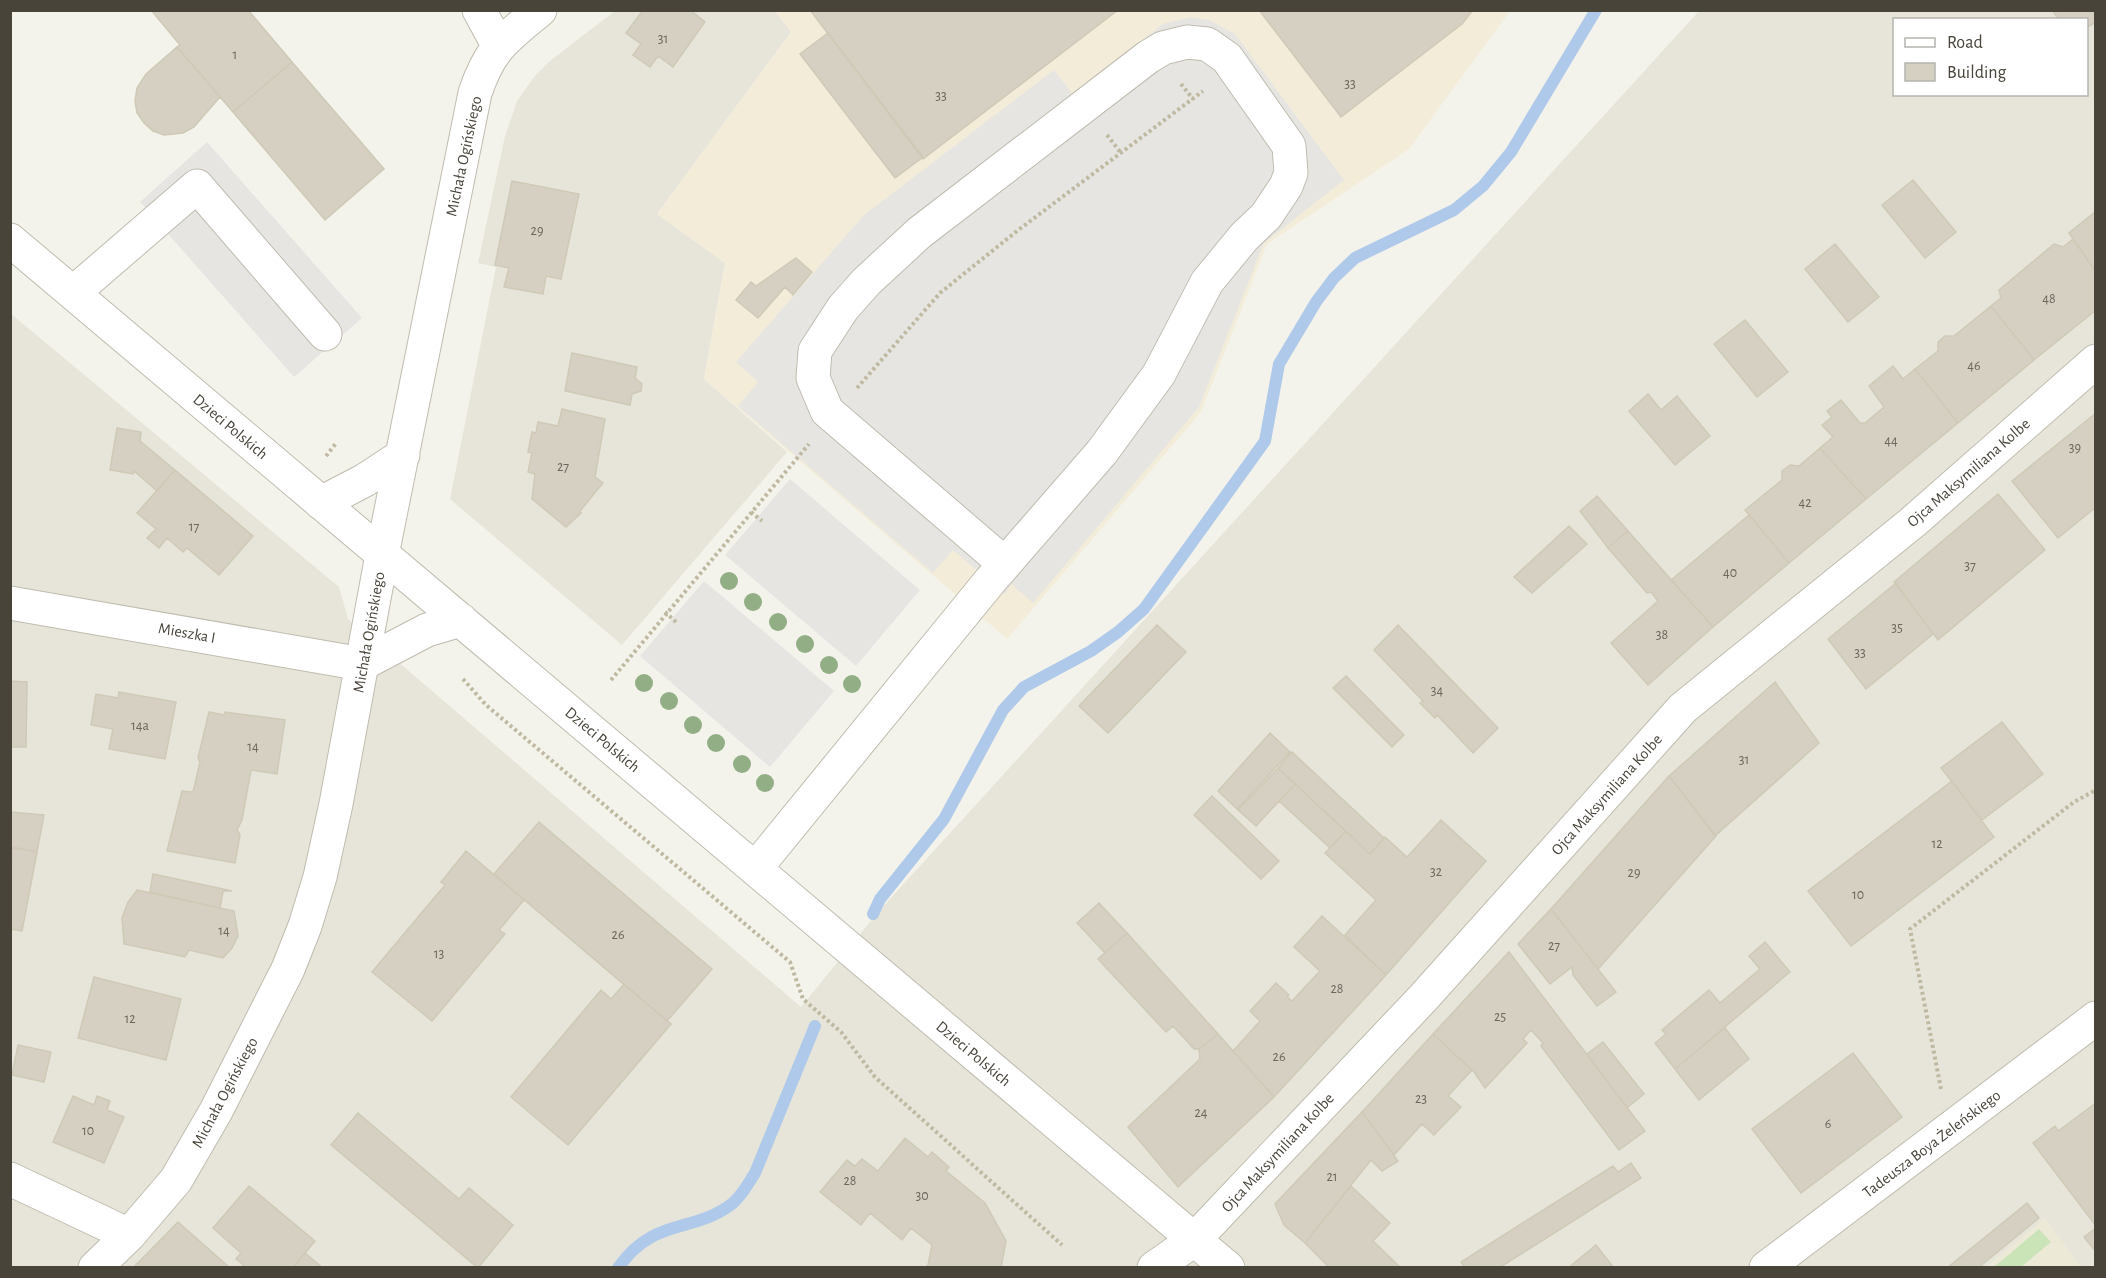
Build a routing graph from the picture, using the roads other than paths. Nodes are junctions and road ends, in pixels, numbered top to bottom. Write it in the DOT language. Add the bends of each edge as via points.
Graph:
graph roads {
  1 [pos="479,10"];
  2 [pos="540,10"];
  3 [pos="498,45"];
  4 [pos="10,240"];
  5 [pos="73,293"];
  6 [pos="325,334"];
  7 [pos="2096,361"];
  8 [pos="403,455"];
  9 [pos="321,503"];
  10 [pos="382,555"];
  11 [pos="1005,564"];
  12 [pos="10,603"];
  13 [pos="461,620"];
  14 [pos="362,664"];
  15 [pos="755,869"];
  16 [pos="2096,1018"];
  17 [pos="10,1179"];
  18 [pos="129,1235"];
  19 [pos="1194,1240"];
  20 [pos="95,1268"];
  21 [pos="1154,1268"];
  22 [pos="1228,1268"];
  23 [pos="1766,1268"];
  1 -- 3 [label="street"];
  2 -- 3 [label="street, Michała Ogińskiego"];
  3 -- 8 [label="street, Michała Ogińskiego" via="482,70 475,93"];
  4 -- 5 [label="street, Dzieci Polskich"];
  5 -- 6 [label="street" via="197,186"];
  5 -- 9 [label="street, Dzieci Polskich"];
  7 -- 19 [label="street, Ojca Maksymiliana Kolbe" via="1913,522 1683,708 1424,997"];
  8 -- 9 [label="street"];
  8 -- 10 [label="street, Michała Ogińskiego"];
  9 -- 10 [label="street, Dzieci Polskich"];
  10 -- 13 [label="street, Dzieci Polskich"];
  10 -- 14 [label="street, Michała Ogińskiego"];
  11 -- 11 [label="street" via="1102,452 1159,374 1207,282 1266,216 1286,186 1291,173 1289,146 1238,71 1207,44 1187,42 1164,48 919,233 850,299 815,351 813,378 827,411"];
  11 -- 15 [label="street"];
  12 -- 14 [label="street, Mieszka I"];
  13 -- 14 [label="street" via="427,630"];
  13 -- 15 [label="street, Dzieci Polskich"];
  14 -- 18 [label="street, Michała Ogińskiego" via="320,877 288,969 176,1180"];
  15 -- 19 [label="street, Dzieci Polskich"];
  16 -- 23 [label="street, Tadeusza Boya Żeleńskiego"];
  17 -- 18 [label="street"];
  18 -- 20 [label="street, Michała Ogińskiego"];
  19 -- 21 [label="street, Ojca Maksymiliana Kolbe"];
  19 -- 22 [label="street, Dzieci Polskich"];
}
